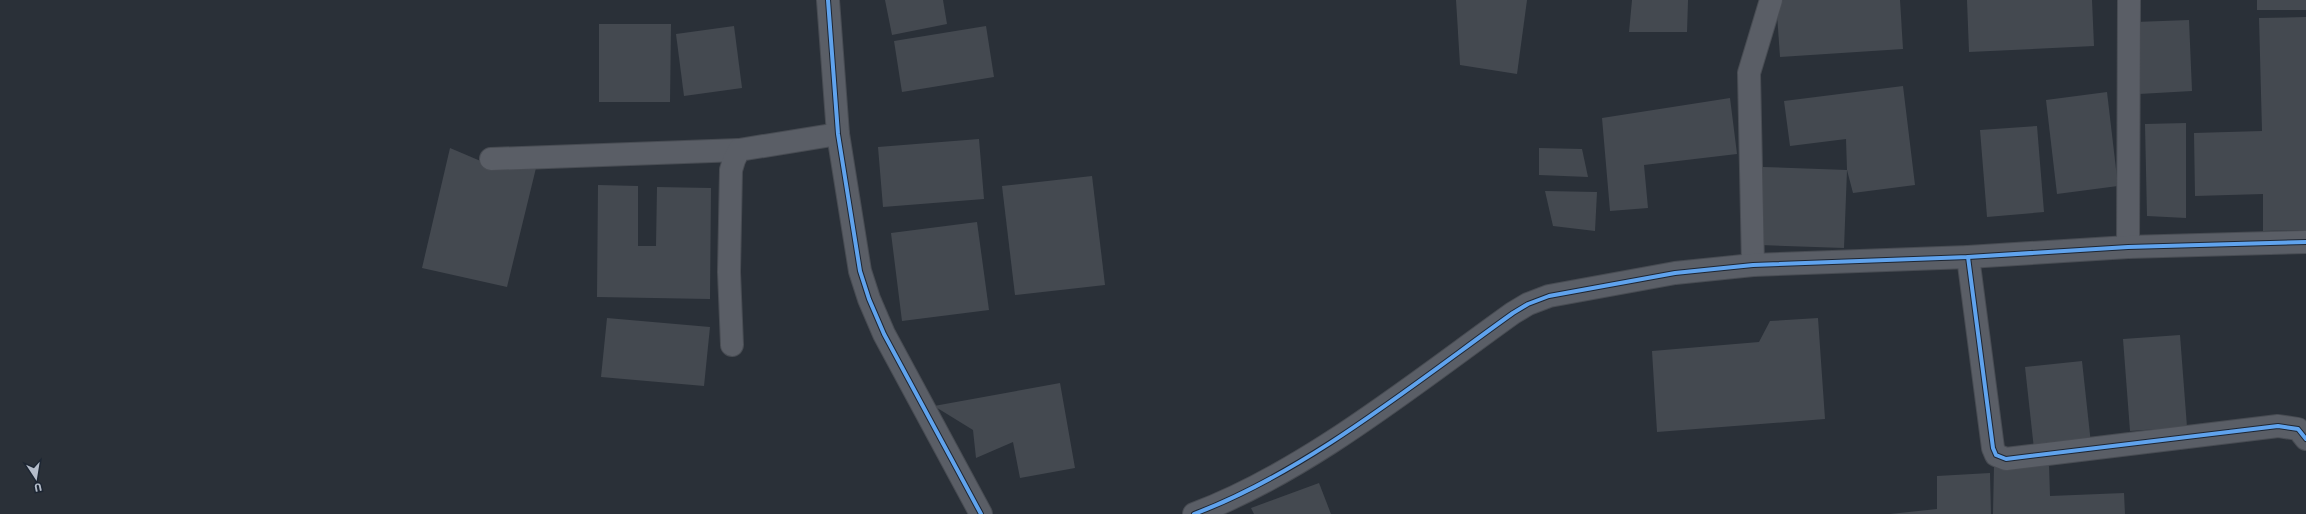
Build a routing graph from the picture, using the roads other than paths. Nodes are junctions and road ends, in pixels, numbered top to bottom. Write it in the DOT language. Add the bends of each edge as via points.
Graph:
graph roads {
  1 [pos="828,0"];
  2 [pos="1771,0"];
  3 [pos="2129,0"];
  4 [pos="838,134"];
  5 [pos="739,150"];
  6 [pos="491,159"];
  7 [pos="2306,242"];
  8 [pos="2128,246"];
  9 [pos="1968,257"];
  10 [pos="1753,265"];
  11 [pos="732,345"];
  12 [pos="2306,439"];
  13 [pos="981,514"];
  14 [pos="1194,514"];
  1 -- 4 [label="street"];
  2 -- 10 [label="street" via="1749,73"];
  3 -- 8 [label="street"];
  4 -- 5 [label="street"];
  4 -- 13 [label="street" via="860,271 869,299 884,334"];
  5 -- 6 [label="street"];
  5 -- 11 [label="street" via="731,170 729,272"];
  7 -- 8 [label="street"];
  8 -- 9 [label="street"];
  9 -- 10 [label="street"];
  9 -- 12 [label="street" via="1996,455 2006,459 2278,426 2298,429"];
  10 -- 14 [label="street" via="1674,273 1549,296 1528,304 1308,456 1236,496"];
}
